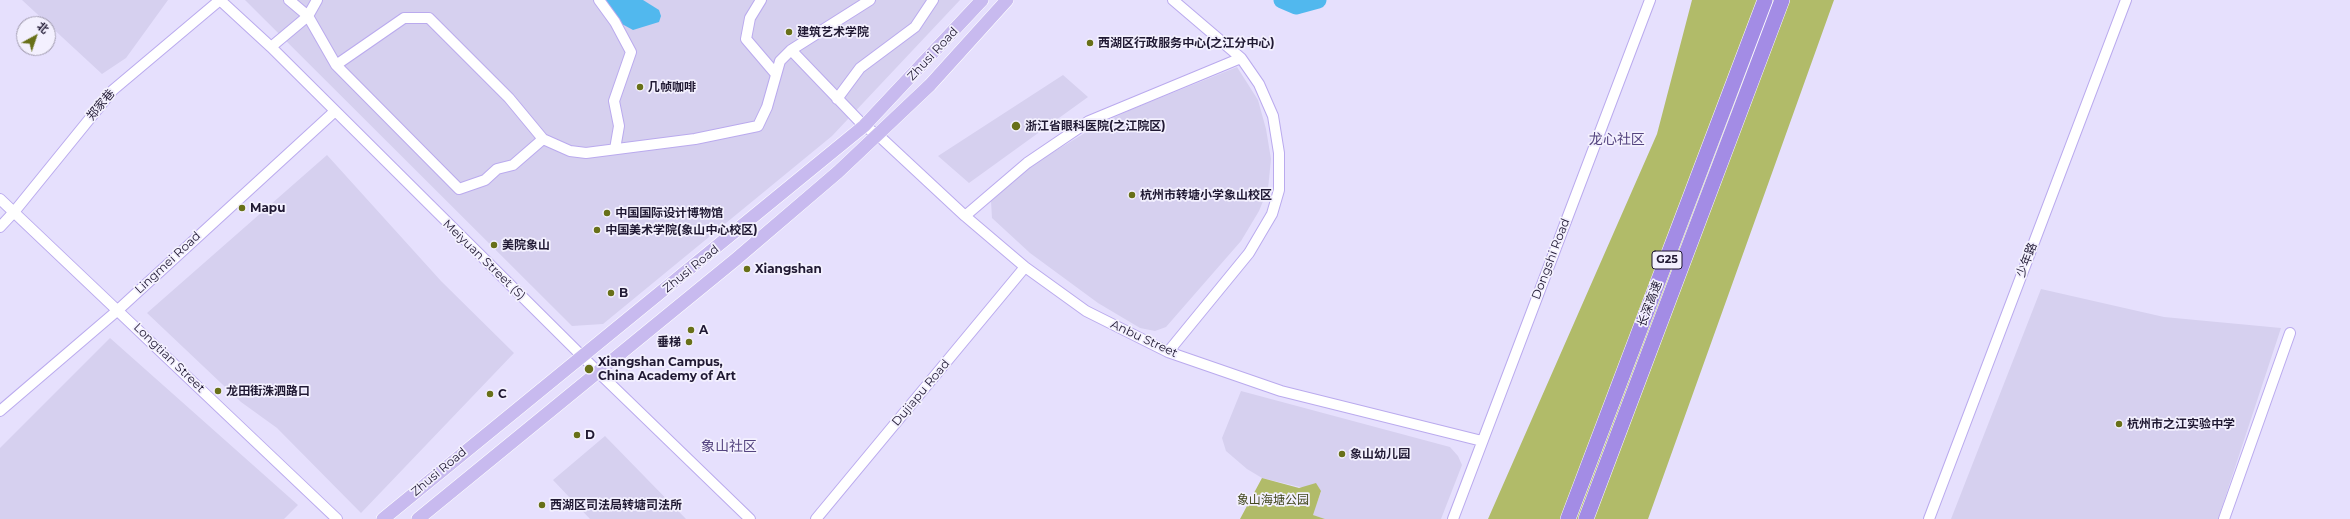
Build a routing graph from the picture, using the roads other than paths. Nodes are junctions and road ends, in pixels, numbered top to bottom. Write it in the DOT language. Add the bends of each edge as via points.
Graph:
graph roads {
  1 [pos="220,0"];
  2 [pos="289,0"];
  3 [pos="317,0"];
  4 [pos="599,0"];
  5 [pos="761,0"];
  6 [pos="870,0"];
  7 [pos="933,0"];
  8 [pos="982,0"];
  9 [pos="1007,0"];
  10 [pos="1174,0"];
  11 [pos="1650,0"];
  12 [pos="1765,0"];
  13 [pos="1782,0"];
  14 [pos="2126,0"];
  15 [pos="308,16"];
  16 [pos="271,47"];
  17 [pos="791,50"];
  18 [pos="1241,58"];
  19 [pos="336,65"];
  20 [pos="775,73"];
  21 [pos="837,99"];
  22 [pos="334,112"];
  23 [pos="864,126"];
  24 [pos="878,135"];
  25 [pos="543,139"];
  26 [pos="615,149"];
  27 [pos="0,199"];
  28 [pos="14,212"];
  29 [pos="965,216"];
  30 [pos="0,227"];
  31 [pos="1025,267"];
  32 [pos="118,310"];
  33 [pos="2290,333"];
  34 [pos="1168,352"];
  35 [pos="582,356"];
  36 [pos="597,371"];
  37 [pos="0,411"];
  38 [pos="1482,441"];
  39 [pos="336,519"];
  40 [pos="383,519"];
  41 [pos="418,519"];
  42 [pos="750,519"];
  43 [pos="816,519"];
  44 [pos="1453,519"];
  45 [pos="1568,519"];
  46 [pos="1586,519"];
  47 [pos="1929,519"];
  48 [pos="2224,519"];
  1 -- 16 [label="street, Meiyuan Street (S)"];
  1 -- 28 [label="street, 郑家巷" via="113,90"];
  2 -- 15 [label="street"];
  3 -- 15 [label="street"];
  4 -- 26 [label="street" via="615,22 631,52 614,102 619,126"];
  5 -- 20 [label="street" via="750,18 746,39"];
  6 -- 17 [label="street"];
  7 -- 21 [label="street" via="915,26 860,68"];
  8 -- 23 [label="main road, Zhusi Road"];
  9 -- 24 [label="main road, Zhusi Road" via="930,85"];
  10 -- 18 [label="street"];
  11 -- 38 [label="street, Dongshi Road"];
  12 -- 45 [label="highway, 长深高速 / G25"];
  13 -- 46 [label="highway, 长深高速 / G25"];
  14 -- 47 [label="street, 少年路"];
  15 -- 16 [label="street"];
  15 -- 19 [label="street"];
  16 -- 22 [label="street, Meiyuan Street (S)"];
  17 -- 20 [label="street" via="780,61"];
  17 -- 21 [label="street, Anbu Street"];
  18 -- 29 [label="street" via="1089,121 1027,163"];
  18 -- 34 [label="street" via="1260,84 1273,116 1279,153 1279,190 1272,214 1249,253"];
  19 -- 25 [label="street" via="404,18 429,18 509,98"];
  19 -- 25 [label="street" via="459,189 485,180 497,169 512,165"];
  20 -- 26 [label="street" via="767,107 758,126 695,139"];
  21 -- 23 [label="street, Anbu Street"];
  22 -- 32 [label="street, Lingmei Road"];
  22 -- 35 [label="street, Meiyuan Street (S)"];
  23 -- 24 [label="street, Anbu Street"];
  23 -- 35 [label="main road, Zhusi Road"];
  24 -- 29 [label="street, Anbu Street"];
  24 -- 36 [label="main road, Zhusi Road" via="735,260"];
  25 -- 26 [label="street" via="570,151 586,153"];
  27 -- 28 [label="street, Longtian Street"];
  28 -- 30 [label="street, 郑家巷"];
  28 -- 32 [label="street, Longtian Street"];
  29 -- 31 [label="street, Anbu Street"];
  31 -- 34 [label="street, Anbu Street" via="1086,311"];
  31 -- 43 [label="street, Dujiapu Road"];
  32 -- 37 [label="street, Lingmei Road"];
  32 -- 39 [label="street, Longtian Street"];
  33 -- 48 [label="street"];
  34 -- 38 [label="street, Anbu Street" via="1281,391"];
  35 -- 36 [label="street, Meiyuan Street (S)"];
  35 -- 40 [label="main road, Zhusi Road"];
  36 -- 41 [label="main road, Zhusi Road"];
  36 -- 42 [label="street, Meiyuan Street (S)"];
  38 -- 44 [label="street, Dongshi Road"];
}
